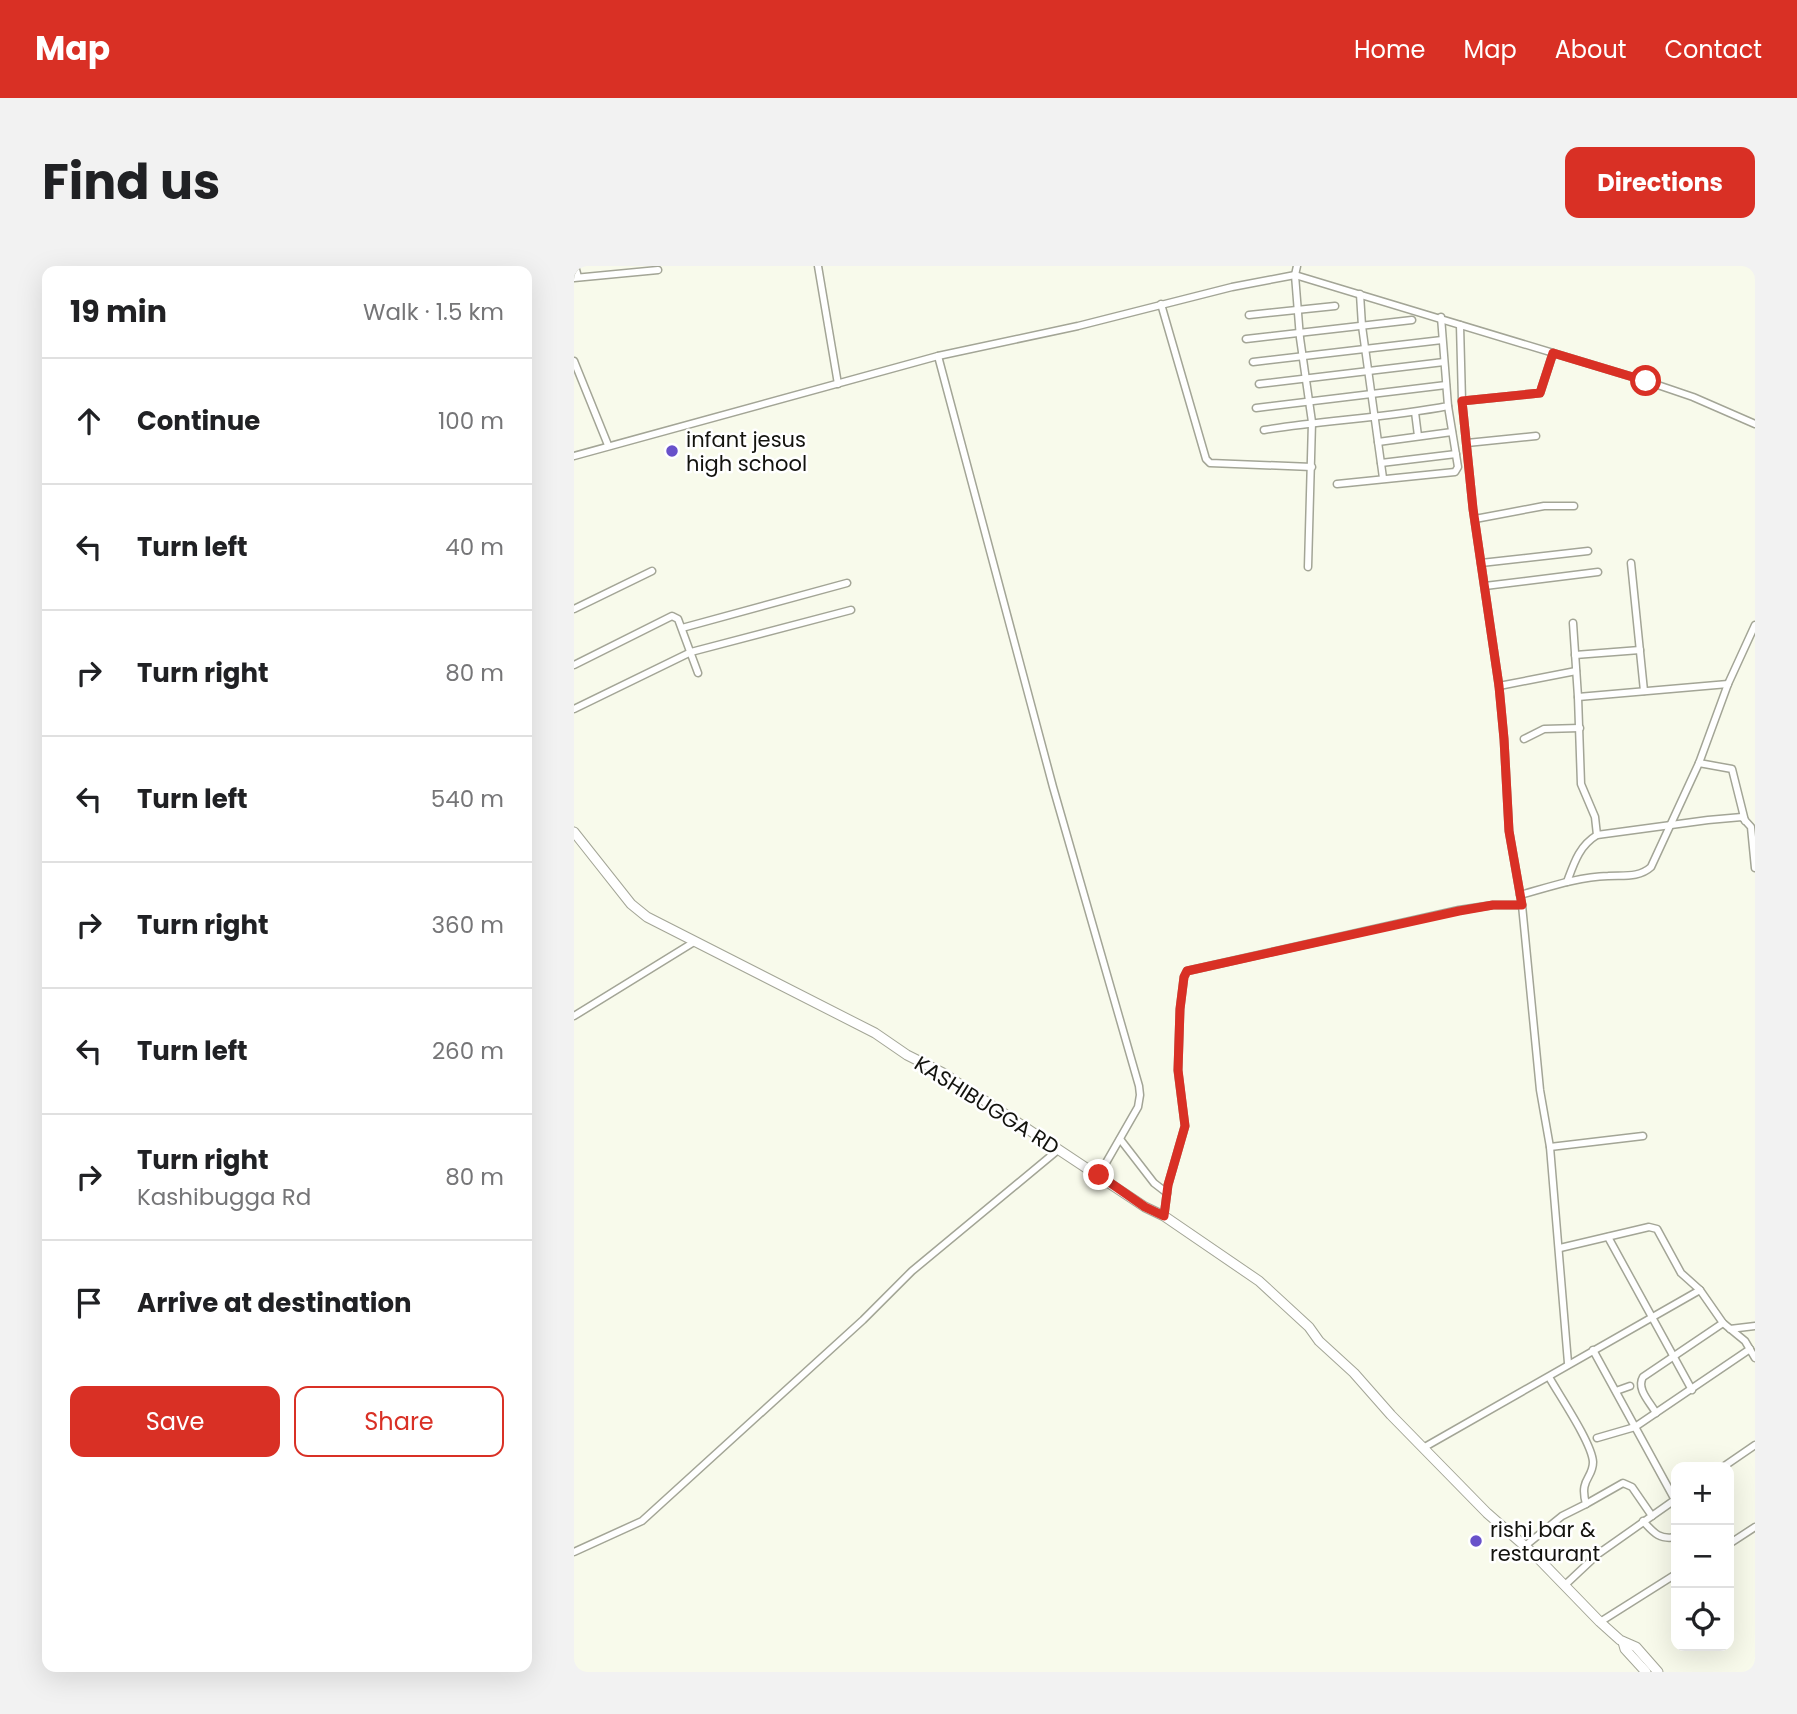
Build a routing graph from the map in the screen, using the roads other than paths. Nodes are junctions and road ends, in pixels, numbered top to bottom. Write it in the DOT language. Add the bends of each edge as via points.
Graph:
graph roads {
  1 [pos="575,266"];
  2 [pos="818,266"];
  3 [pos="1297,266"];
  4 [pos="658,270"];
  5 [pos="1295,275"];
  6 [pos="576,278"];
  7 [pos="1360,293"];
  8 [pos="1161,304"];
  9 [pos="1335,306"];
  10 [pos="1298,309"];
  11 [pos="1249,315"];
  12 [pos="1441,317"];
  13 [pos="1412,320"];
  14 [pos="1460,325"];
  15 [pos="1362,326"];
  16 [pos="1300,334"];
  17 [pos="1246,340"];
  18 [pos="1442,340"];
  19 [pos="1365,348"];
  20 [pos="1553,353"];
  21 [pos="938,356"];
  22 [pos="1303,357"];
  23 [pos="574,361"];
  24 [pos="1253,362"];
  25 [pos="1444,362"];
  26 [pos="1369,371"];
  27 [pos="1305,379"];
  28 [pos="838,384"];
  29 [pos="1259,384"];
  30 [pos="1446,385"];
  31 [pos="1371,394"];
  32 [pos="1309,401"];
  33 [pos="1462,401"];
  34 [pos="1448,406"];
  35 [pos="1256,408"];
  36 [pos="1415,412"];
  37 [pos="1376,416"];
  38 [pos="1312,422"];
  39 [pos="1755,424"];
  40 [pos="1264,430"];
  41 [pos="1452,432"];
  42 [pos="1418,436"];
  43 [pos="1536,436"];
  44 [pos="1378,442"];
  45 [pos="1467,443"];
  46 [pos="608,445"];
  47 [pos="1456,454"];
  48 [pos="574,456"];
  49 [pos="1381,463"];
  50 [pos="1312,467"];
  51 [pos="1383,478"];
  52 [pos="1337,484"];
  53 [pos="1574,506"];
  54 [pos="1475,519"];
  55 [pos="1588,551"];
  56 [pos="1481,563"];
  57 [pos="1631,563"];
  58 [pos="1308,567"];
  59 [pos="652,571"];
  60 [pos="1598,572"];
  61 [pos="847,583"];
  62 [pos="1485,586"];
  63 [pos="574,609"];
  64 [pos="851,610"];
  65 [pos="1573,623"];
  66 [pos="1755,625"];
  67 [pos="682,628"];
  68 [pos="1640,650"];
  69 [pos="691,652"];
  70 [pos="1575,655"];
  71 [pos="574,665"];
  72 [pos="1577,671"];
  73 [pos="698,673"];
  74 [pos="1728,684"];
  75 [pos="1499,686"];
  76 [pos="1644,691"];
  77 [pos="1578,697"];
  78 [pos="574,709"];
  79 [pos="1580,728"];
  80 [pos="1524,739"];
  81 [pos="1699,763"];
  82 [pos="1746,822"];
  83 [pos="1671,826"];
  84 [pos="574,832"];
  85 [pos="1597,835"];
  86 [pos="1753,846"];
  87 [pos="1755,868"];
  88 [pos="1567,882"];
  89 [pos="1520,895"];
  90 [pos="1522,905"];
  91 [pos="694,942"];
  92 [pos="574,1016"];
  93 [pos="1643,1136"];
  94 [pos="1120,1139"];
  95 [pos="1550,1147"];
  96 [pos="1058,1150"];
  97 [pos="1099,1175"];
  98 [pos="1167,1193"];
  99 [pos="1164,1216"];
  100 [pos="1608,1237"];
  101 [pos="1560,1248"];
  102 [pos="1700,1290"];
  103 [pos="1651,1318"];
  104 [pos="1723,1323"];
  105 [pos="1755,1326"];
  106 [pos="1730,1329"];
  107 [pos="1750,1349"];
  108 [pos="1593,1350"];
  109 [pos="1673,1357"];
  110 [pos="1755,1358"];
  111 [pos="1569,1363"];
  112 [pos="1549,1377"];
  113 [pos="1630,1386"];
  114 [pos="1692,1390"];
  115 [pos="1616,1391"];
  116 [pos="1656,1413"];
  117 [pos="1635,1427"];
  118 [pos="1598,1438"];
  119 [pos="1755,1445"];
  120 [pos="1423,1448"];
  121 [pos="1730,1462"];
  122 [pos="1671,1491"];
  123 [pos="1671,1503"];
  124 [pos="1586,1504"];
  125 [pos="1651,1516"];
  126 [pos="1643,1521"];
  127 [pos="1755,1527"];
  128 [pos="1671,1538"];
  129 [pos="1734,1541"];
  130 [pos="1525,1546"];
  131 [pos="574,1552"];
  132 [pos="1671,1577"];
  133 [pos="1565,1585"];
  134 [pos="1600,1622"];
  135 [pos="1623,1642"];
  136 [pos="1646,1672"];
  137 [pos="1658,1672"];
  1 -- 6 [label="street"];
  2 -- 28 [label="street"];
  3 -- 5 [label="street"];
  4 -- 6 [label="street"];
  5 -- 7 [label="street"];
  5 -- 8 [label="street"];
  5 -- 10 [label="street"];
  7 -- 12 [label="street"];
  7 -- 15 [label="street"];
  8 -- 21 [label="street"];
  8 -- 50 [label="street" via="1206,459 1210,463"];
  9 -- 10 [label="street"];
  10 -- 11 [label="street"];
  10 -- 16 [label="street"];
  12 -- 14 [label="street"];
  12 -- 18 [label="street"];
  13 -- 15 [label="street"];
  14 -- 20 [label="street"];
  14 -- 33 [label="street"];
  15 -- 16 [label="street"];
  15 -- 19 [label="street"];
  16 -- 17 [label="street"];
  16 -- 22 [label="street"];
  18 -- 19 [label="street"];
  18 -- 25 [label="street"];
  19 -- 22 [label="street"];
  19 -- 26 [label="street"];
  20 -- 33 [label="street" via="1540,393"];
  20 -- 39 [label="street" via="1693,397"];
  21 -- 28 [label="street"];
  21 -- 94 [label="street" via="1053,787 1139,1086 1138,1107"];
  22 -- 24 [label="street"];
  22 -- 27 [label="street"];
  23 -- 46 [label="street"];
  25 -- 26 [label="street"];
  25 -- 30 [label="street"];
  26 -- 27 [label="street"];
  26 -- 31 [label="street"];
  27 -- 29 [label="street"];
  27 -- 32 [label="street"];
  28 -- 46 [label="street"];
  30 -- 31 [label="street"];
  30 -- 34 [label="street"];
  31 -- 32 [label="street"];
  31 -- 37 [label="street"];
  32 -- 35 [label="street"];
  32 -- 38 [label="street"];
  33 -- 45 [label="street"];
  34 -- 36 [label="street"];
  34 -- 41 [label="street"];
  36 -- 37 [label="street"];
  36 -- 42 [label="street"];
  37 -- 38 [label="street"];
  37 -- 44 [label="street"];
  38 -- 40 [label="street"];
  38 -- 50 [label="street"];
  41 -- 42 [label="street"];
  41 -- 47 [label="street"];
  42 -- 44 [label="street"];
  43 -- 45 [label="street"];
  44 -- 49 [label="street"];
  45 -- 54 [label="street"];
  46 -- 48 [label="street"];
  47 -- 49 [label="street"];
  47 -- 51 [label="street" via="1455,472"];
  49 -- 51 [label="street"];
  50 -- 58 [label="street"];
  51 -- 52 [label="street"];
  53 -- 54 [label="street" via="1544,506"];
  54 -- 56 [label="street"];
  55 -- 56 [label="street"];
  56 -- 62 [label="street"];
  57 -- 68 [label="street"];
  59 -- 63 [label="street"];
  60 -- 62 [label="street"];
  61 -- 67 [label="street"];
  62 -- 75 [label="street"];
  64 -- 69 [label="street"];
  65 -- 70 [label="street"];
  66 -- 74 [label="street"];
  67 -- 69 [label="street"];
  67 -- 71 [label="street" via="672,616"];
  68 -- 70 [label="street"];
  68 -- 76 [label="street"];
  69 -- 73 [label="street"];
  69 -- 78 [label="street"];
  70 -- 72 [label="street"];
  72 -- 75 [label="street"];
  72 -- 77 [label="street"];
  74 -- 76 [label="street"];
  74 -- 81 [label="street"];
  75 -- 89 [label="street" via="1509,831"];
  76 -- 77 [label="street"];
  77 -- 79 [label="street"];
  79 -- 80 [label="street" via="1544,729"];
  79 -- 85 [label="street" via="1581,784"];
  81 -- 82 [label="street" via="1732,769"];
  81 -- 83 [label="street"];
  82 -- 83 [label="street" via="1742,817"];
  82 -- 86 [label="street"];
  83 -- 85 [label="street"];
  83 -- 88 [label="street" via="1645,872"];
  84 -- 91 [label="main road, KASHIBUGGA RD" via="631,904"];
  85 -- 88 [label="street" via="1579,851"];
  86 -- 87 [label="street"];
  88 -- 89 [label="street"];
  89 -- 90 [label="street"];
  90 -- 95 [label="street"];
  90 -- 98 [label="street" via="1459,911 1187,971 1180,1009 1178,1070 1185,1126"];
  91 -- 92 [label="street"];
  91 -- 96 [label="main road, KASHIBUGGA RD" via="875,1033"];
  93 -- 95 [label="street"];
  94 -- 97 [label="street"];
  94 -- 98 [label="street"];
  95 -- 101 [label="street"];
  96 -- 97 [label="main road, KASHIBUGGA RD"];
  96 -- 131 [label="street" via="912,1271 642,1521"];
  97 -- 99 [label="main road, KASHIBUGGA RD"];
  98 -- 99 [label="street"];
  99 -- 120 [label="main road, KASHIBUGGA RD" via="1259,1281"];
  100 -- 101 [label="street"];
  100 -- 102 [label="street" via="1657,1229 1681,1273"];
  100 -- 103 [label="street"];
  101 -- 111 [label="street"];
  102 -- 103 [label="street"];
  102 -- 104 [label="street"];
  103 -- 108 [label="street"];
  103 -- 109 [label="street"];
  104 -- 106 [label="street"];
  104 -- 109 [label="street"];
  105 -- 106 [label="street"];
  106 -- 107 [label="street"];
  107 -- 110 [label="street"];
  107 -- 114 [label="street"];
  108 -- 111 [label="street"];
  108 -- 115 [label="street"];
  109 -- 114 [label="street"];
  109 -- 116 [label="street" via="1640,1381"];
  111 -- 112 [label="street"];
  112 -- 120 [label="street"];
  112 -- 124 [label="street" via="1592,1456 1583,1488"];
  113 -- 115 [label="street"];
  114 -- 116 [label="street"];
  115 -- 117 [label="street"];
  116 -- 117 [label="street"];
  117 -- 118 [label="street"];
  117 -- 122 [label="street"];
  119 -- 121 [label="street"];
  120 -- 130 [label="main road, KASHIBUGGA RD"];
  123 -- 125 [label="street"];
  124 -- 125 [label="street" via="1627,1484"];
  124 -- 130 [label="street" via="1562,1516"];
  125 -- 126 [label="street"];
  126 -- 128 [label="street" via="1658,1536"];
  126 -- 133 [label="street"];
  127 -- 129 [label="street"];
  130 -- 133 [label="main road, KASHIBUGGA RD"];
  132 -- 134 [label="street"];
  133 -- 134 [label="main road, KASHIBUGGA RD"];
  134 -- 135 [label="main road, KASHIBUGGA RD"];
  135 -- 136 [label="main road, KASHIBUGGA RD"];
  135 -- 137 [label="main road, KASHIBUGGA RD" via="1636,1647"];
}
